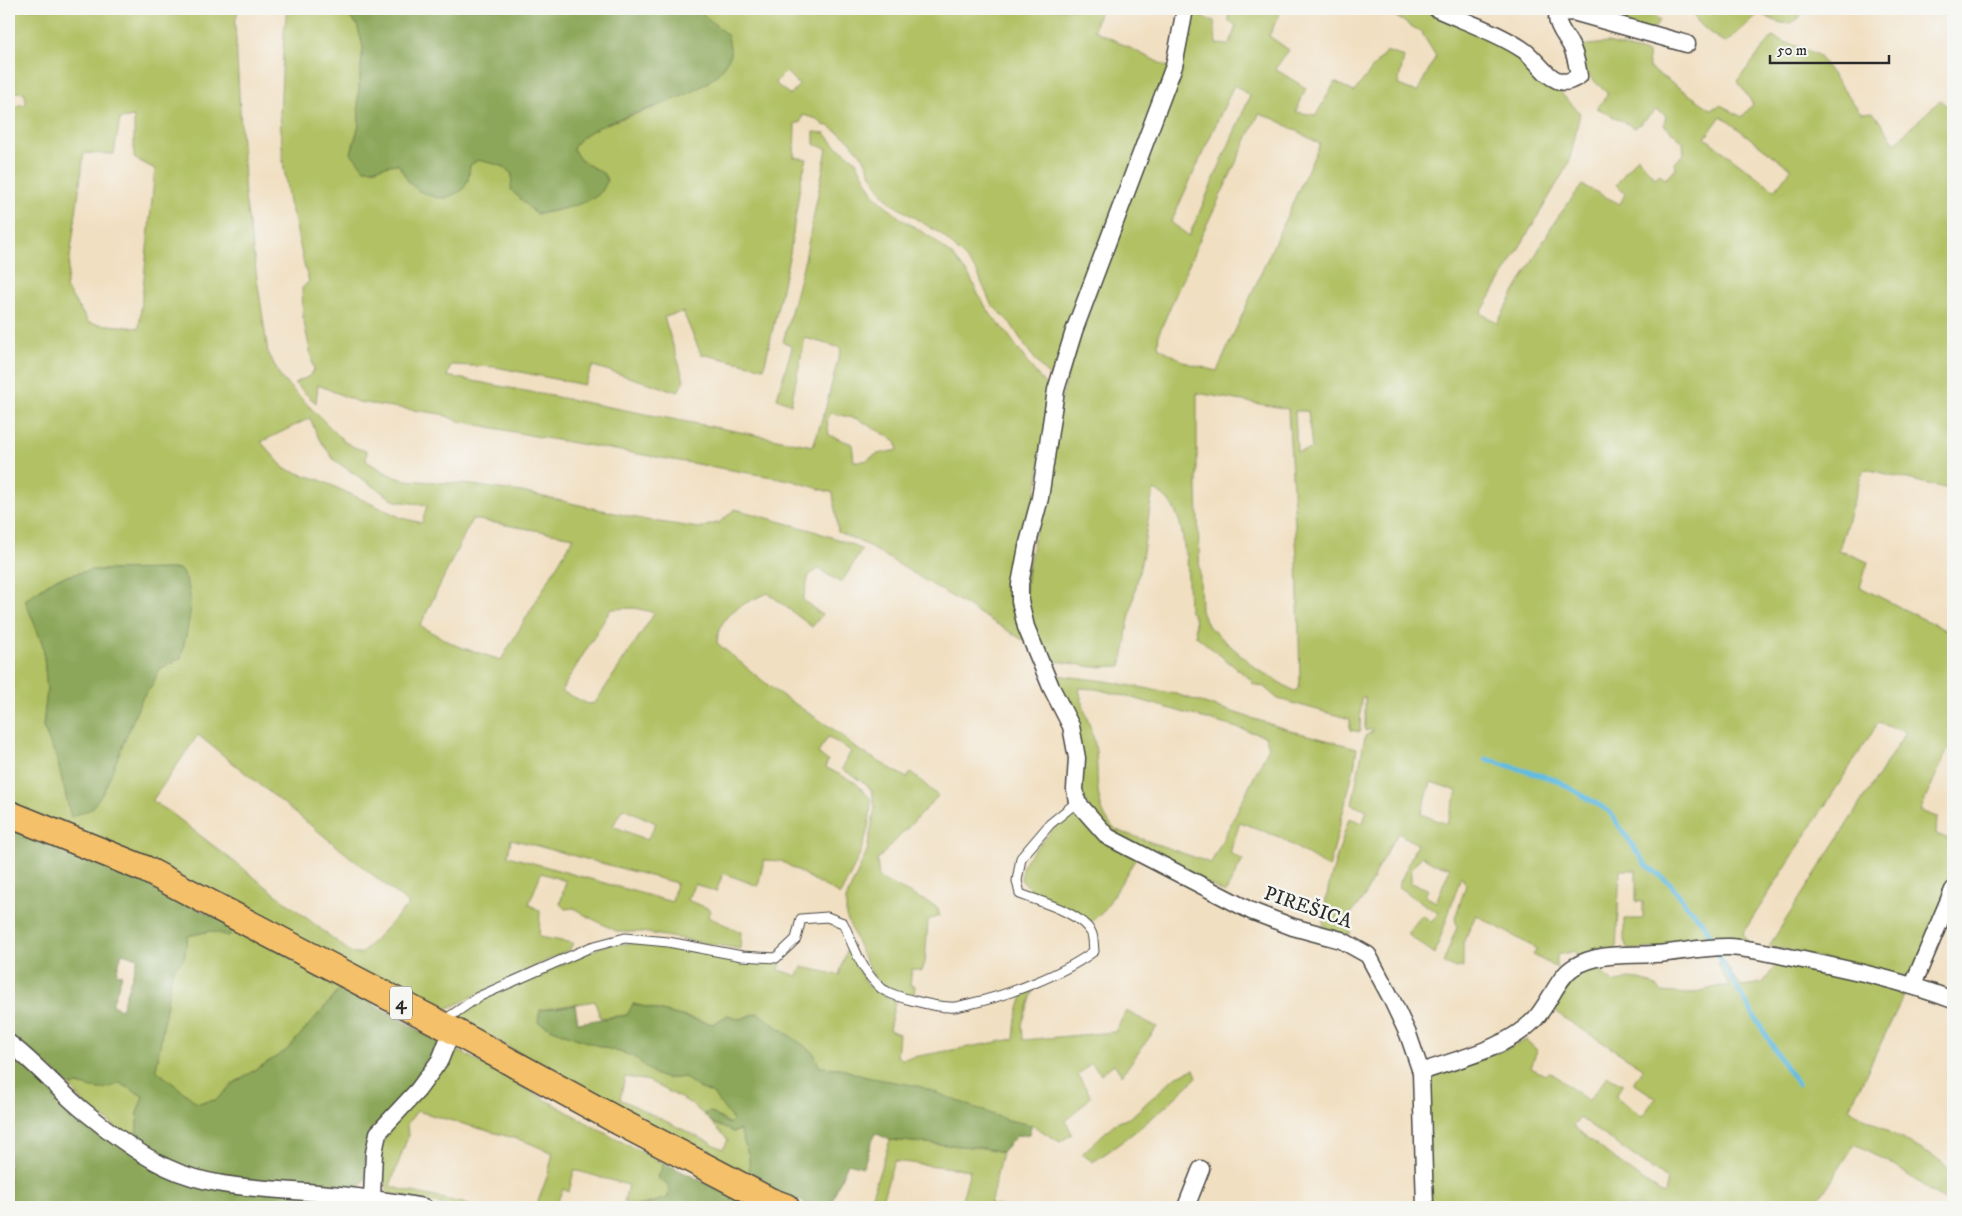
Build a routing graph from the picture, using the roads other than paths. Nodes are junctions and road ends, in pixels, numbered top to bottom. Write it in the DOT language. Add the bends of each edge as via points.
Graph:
graph roads {
  1 [pos="1185,9"];
  2 [pos="1438,9"];
  3 [pos="1687,44"];
  4 [pos="1078,802"];
  5 [pos="9,814"];
  6 [pos="1953,890"];
  7 [pos="1913,985"];
  8 [pos="1953,1000"];
  9 [pos="446,1026"];
  10 [pos="9,1043"];
  11 [pos="1421,1072"];
  12 [pos="1201,1169"];
  13 [pos="372,1197"];
  14 [pos="424,1207"];
  15 [pos="786,1207"];
  16 [pos="1186,1207"];
  17 [pos="1425,1207"];
  1 -- 4 [label="street" via="1174,66 1074,331 1056,390 1040,498 1020,584 1026,627 1071,726 1078,758"];
  2 -- 3 [label="street" via="1524,50 1552,78 1560,81 1570,82 1578,76 1571,46 1558,25 1560,13 1573,12"];
  4 -- 9 [label="lane" via="1050,824 1021,858 1017,881 1020,894 1083,921 1092,933 1094,951 1045,978 985,1000 950,1008 910,1000 882,989 864,971 843,923 826,917 801,919 796,939 776,958 625,938 591,947 478,997"];
  4 -- 11 [label="street, PIREŠICA" via="1108,837 1184,878 1250,911 1341,940 1368,955 1408,1034"];
  5 -- 9 [label="main road, 4" via="146,869"];
  6 -- 7 [label="street"];
  7 -- 8 [label="street"];
  7 -- 11 [label="street" via="1790,957 1728,947 1595,957 1564,974 1533,1021 1506,1042"];
  9 -- 13 [label="street" via="440,1060 418,1090 378,1133"];
  9 -- 15 [label="main road, 4" via="620,1122"];
  10 -- 13 [label="street" via="78,1106 135,1149 167,1168 196,1179 244,1187"];
  11 -- 17 [label="street, PIREŠICA"];
  12 -- 16 [label="street"];
  13 -- 14 [label="street"];
}
